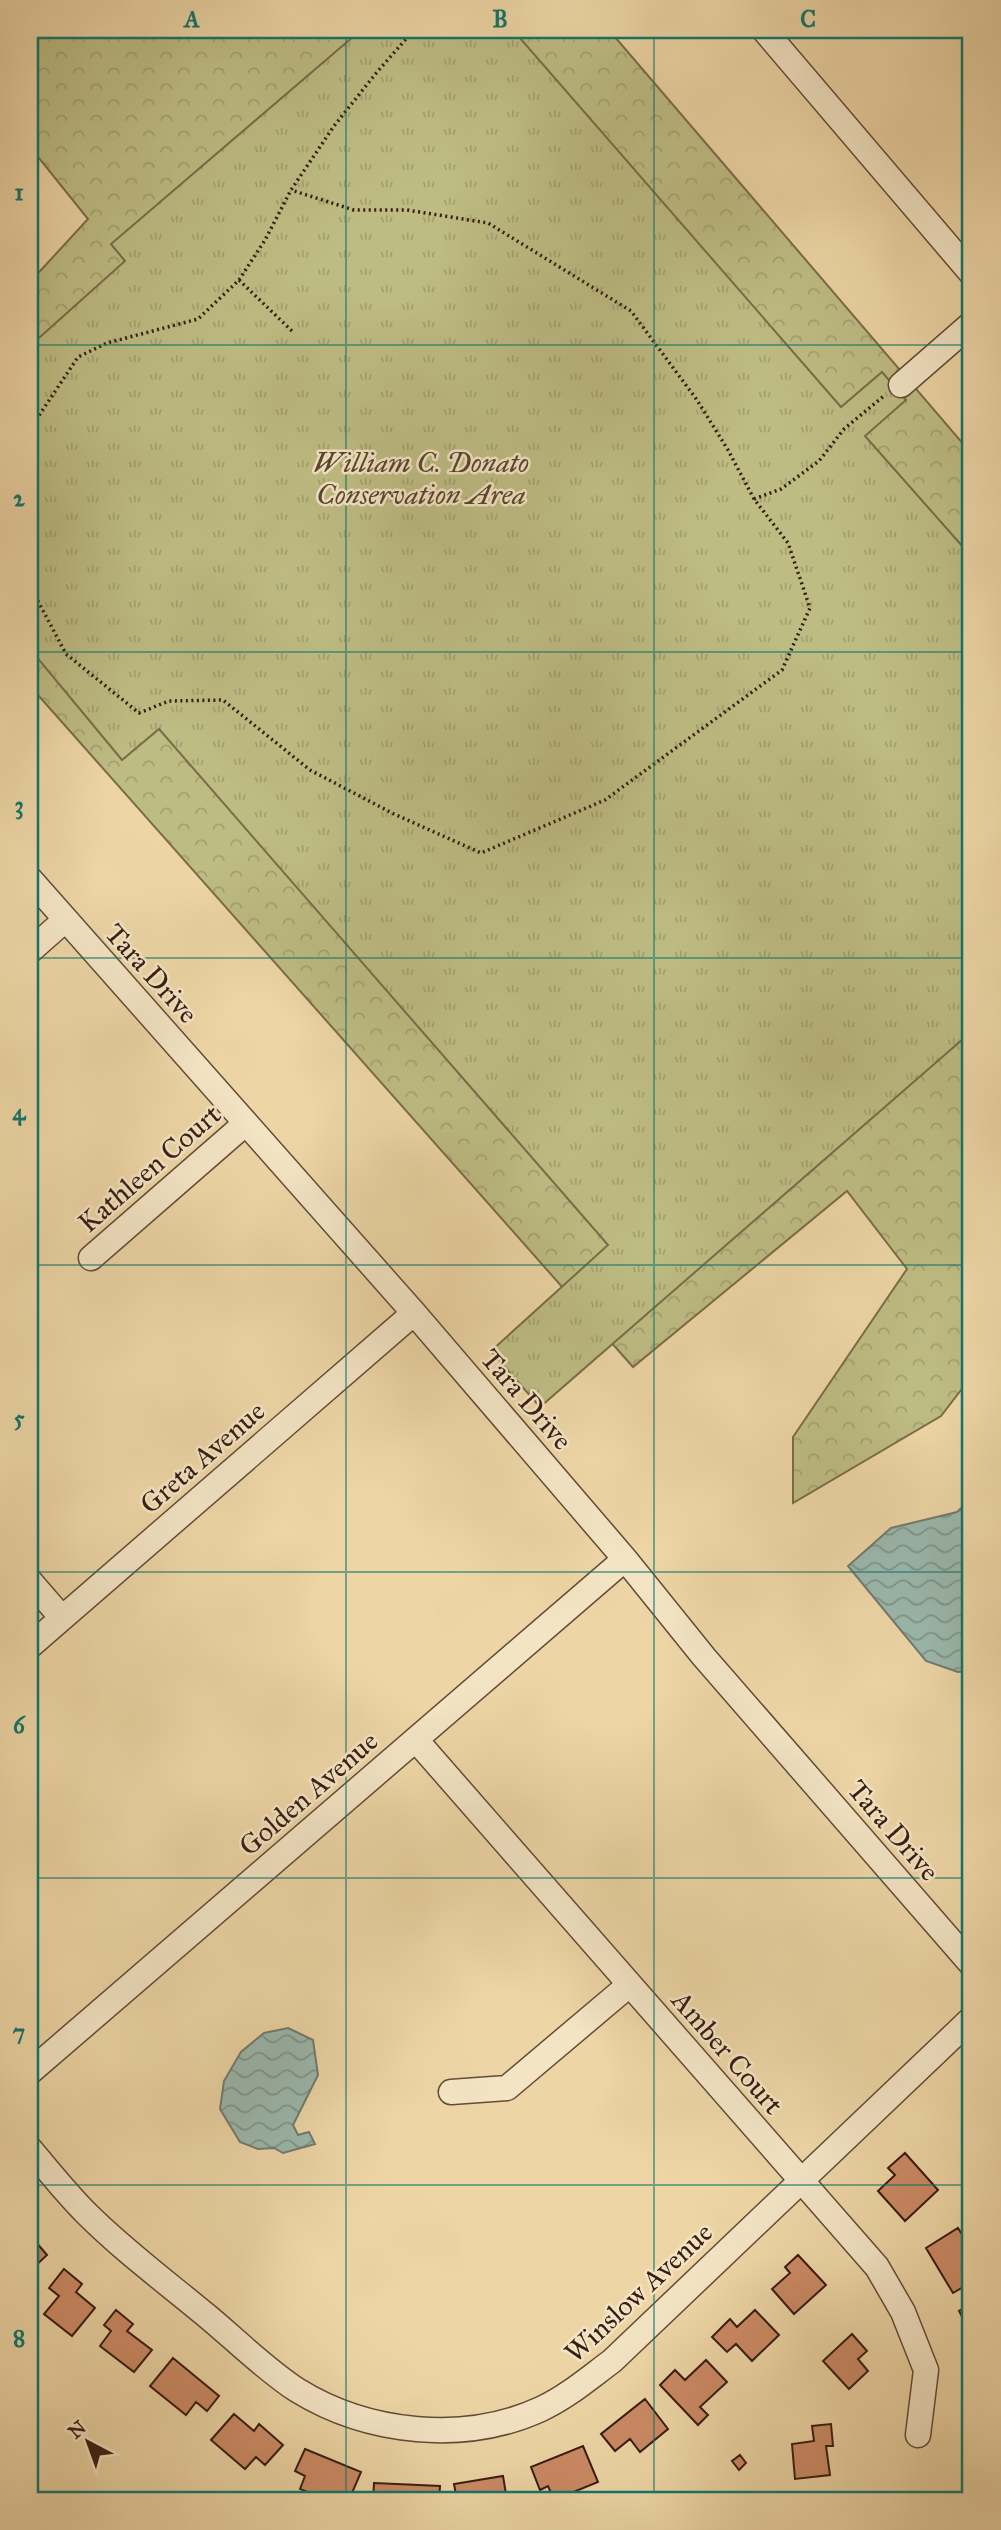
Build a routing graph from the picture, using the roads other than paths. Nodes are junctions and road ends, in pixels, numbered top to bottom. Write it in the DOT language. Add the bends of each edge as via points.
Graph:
graph roads {
  1 [pos="774,33"];
  2 [pos="971,273"];
  3 [pos="971,324"];
  4 [pos="901,384"];
  5 [pos="30,879"];
  6 [pos="65,920"];
  7 [pos="30,951"];
  8 [pos="246,1123"];
  9 [pos="91,1258"];
  10 [pos="414,1313"];
  11 [pos="625,1559"];
  12 [pos="30,1581"];
  13 [pos="62,1618"];
  14 [pos="30,1646"];
  15 [pos="416,1740"];
  16 [pos="971,1964"];
  17 [pos="629,1985"];
  18 [pos="971,2020"];
  19 [pos="30,2073"];
  20 [pos="451,2092"];
  21 [pos="30,2149"];
  22 [pos="801,2180"];
  23 [pos="918,2435"];
  1 -- 2 [label="street"];
  3 -- 4 [label="street"];
  5 -- 6 [label="street, Tara Drive"];
  6 -- 7 [label="street"];
  6 -- 8 [label="street, Tara Drive"];
  8 -- 9 [label="street, Kathleen Court"];
  8 -- 10 [label="street, Tara Drive"];
  10 -- 11 [label="street, Tara Drive"];
  10 -- 13 [label="street, Greta Avenue"];
  11 -- 15 [label="street, Golden Avenue"];
  11 -- 16 [label="street, Tara Drive" via="713,1668"];
  12 -- 13 [label="street"];
  13 -- 14 [label="street, Greta Avenue"];
  15 -- 17 [label="street, Amber Court"];
  15 -- 19 [label="street, Golden Avenue"];
  17 -- 20 [label="street" via="507,2088"];
  17 -- 22 [label="street, Amber Court"];
  18 -- 22 [label="street, Winslow Avenue"];
  21 -- 22 [label="street, Winslow Avenue" via="115,2241 296,2389 332,2409 415,2429 458,2430 499,2423 541,2409 578,2388"];
  22 -- 23 [label="street, Amber Court" via="877,2267 902,2312 926,2370"];
}
